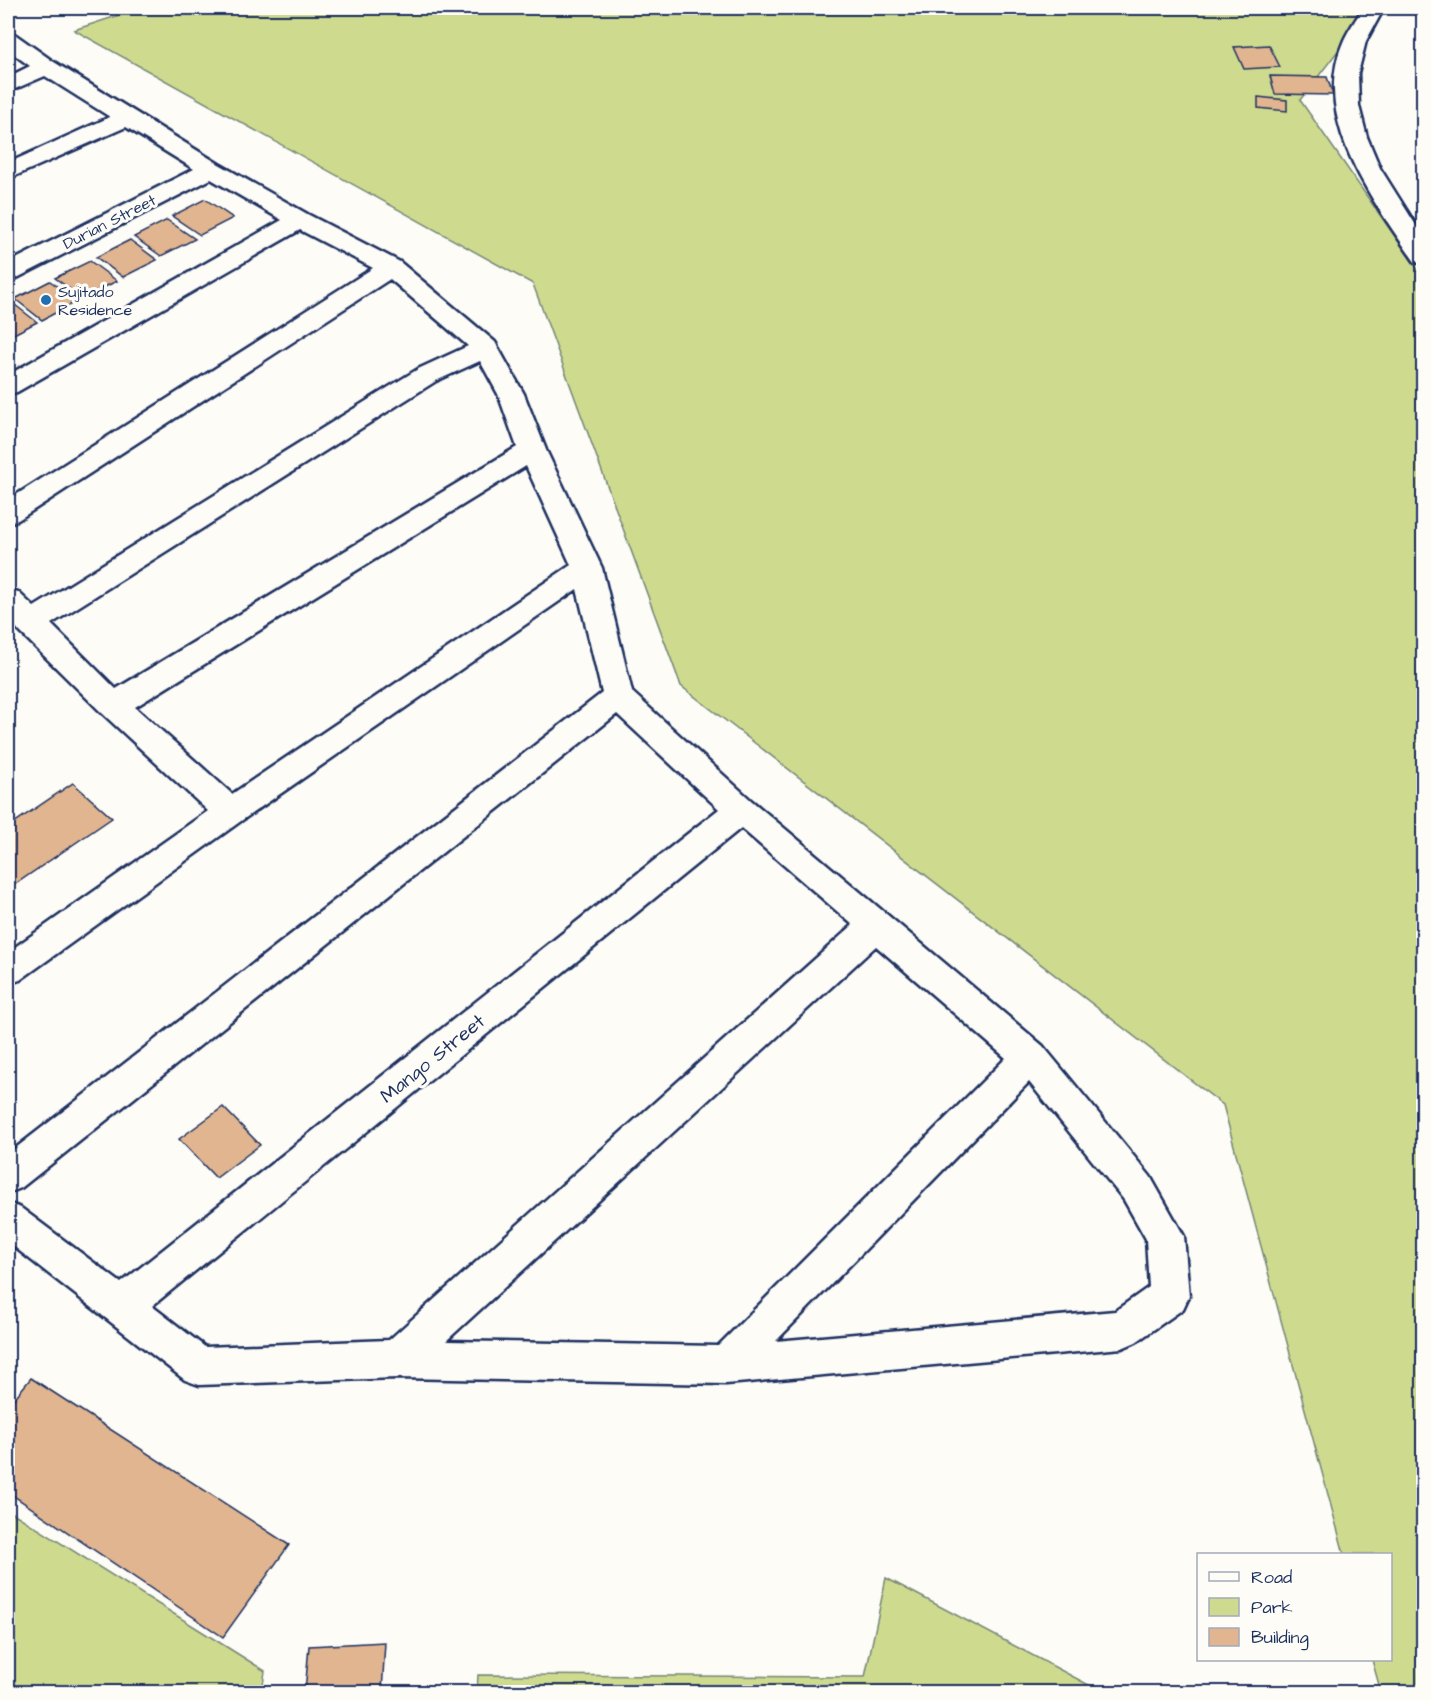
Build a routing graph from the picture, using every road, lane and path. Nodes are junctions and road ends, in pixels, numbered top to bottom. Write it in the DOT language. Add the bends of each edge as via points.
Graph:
graph roads {
  1 [pos="1373,8"];
  2 [pos="8,40"];
  3 [pos="46,67"];
  4 [pos="8,86"];
  5 [pos="126,118"];
  6 [pos="211,169"];
  7 [pos="8,172"];
  8 [pos="300,220"];
  9 [pos="1424,257"];
  10 [pos="392,267"];
  11 [pos="8,273"];
  12 [pos="486,348"];
  13 [pos="8,386"];
  14 [pos="532,450"];
  15 [pos="8,513"];
  16 [pos="587,568"];
  17 [pos="8,599"];
  18 [pos="30,623"];
  19 [pos="618,697"];
  20 [pos="113,705"];
  21 [pos="741,810"];
  22 [pos="230,812"];
  23 [pos="877,924"];
  24 [pos="8,970"];
  25 [pos="1030,1058"];
  26 [pos="8,1176"];
  27 [pos="8,1220"];
  28 [pos="123,1305"];
  29 [pos="398,1359"];
  30 [pos="726,1365"];
  1 -- 9 [label="street" via="1363,21 1348,63 1345,106 1370,174"];
  2 -- 3 [label="street"];
  3 -- 4 [label="street"];
  3 -- 5 [label="street"];
  5 -- 6 [label="street"];
  5 -- 7 [label="street"];
  6 -- 8 [label="street"];
  6 -- 11 [label="street, Durian Street"];
  8 -- 10 [label="street"];
  8 -- 13 [label="street"];
  10 -- 12 [label="street"];
  10 -- 15 [label="street"];
  12 -- 14 [label="street"];
  12 -- 18 [label="street" via="427,375"];
  14 -- 16 [label="street"];
  14 -- 20 [label="street"];
  16 -- 19 [label="street"];
  16 -- 22 [label="street"];
  17 -- 18 [label="street"];
  18 -- 20 [label="street"];
  19 -- 21 [label="street"];
  19 -- 26 [label="street"];
  20 -- 22 [label="street"];
  21 -- 23 [label="street"];
  21 -- 28 [label="street, Mango Street"];
  22 -- 24 [label="street"];
  23 -- 25 [label="street"];
  23 -- 29 [label="street"];
  25 -- 30 [label="street"];
  25 -- 30 [label="street" via="1137,1188 1160,1226 1165,1236 1169,1296 1122,1329"];
  27 -- 28 [label="street"];
  28 -- 29 [label="street" via="199,1366"];
  29 -- 30 [label="street"];
}
